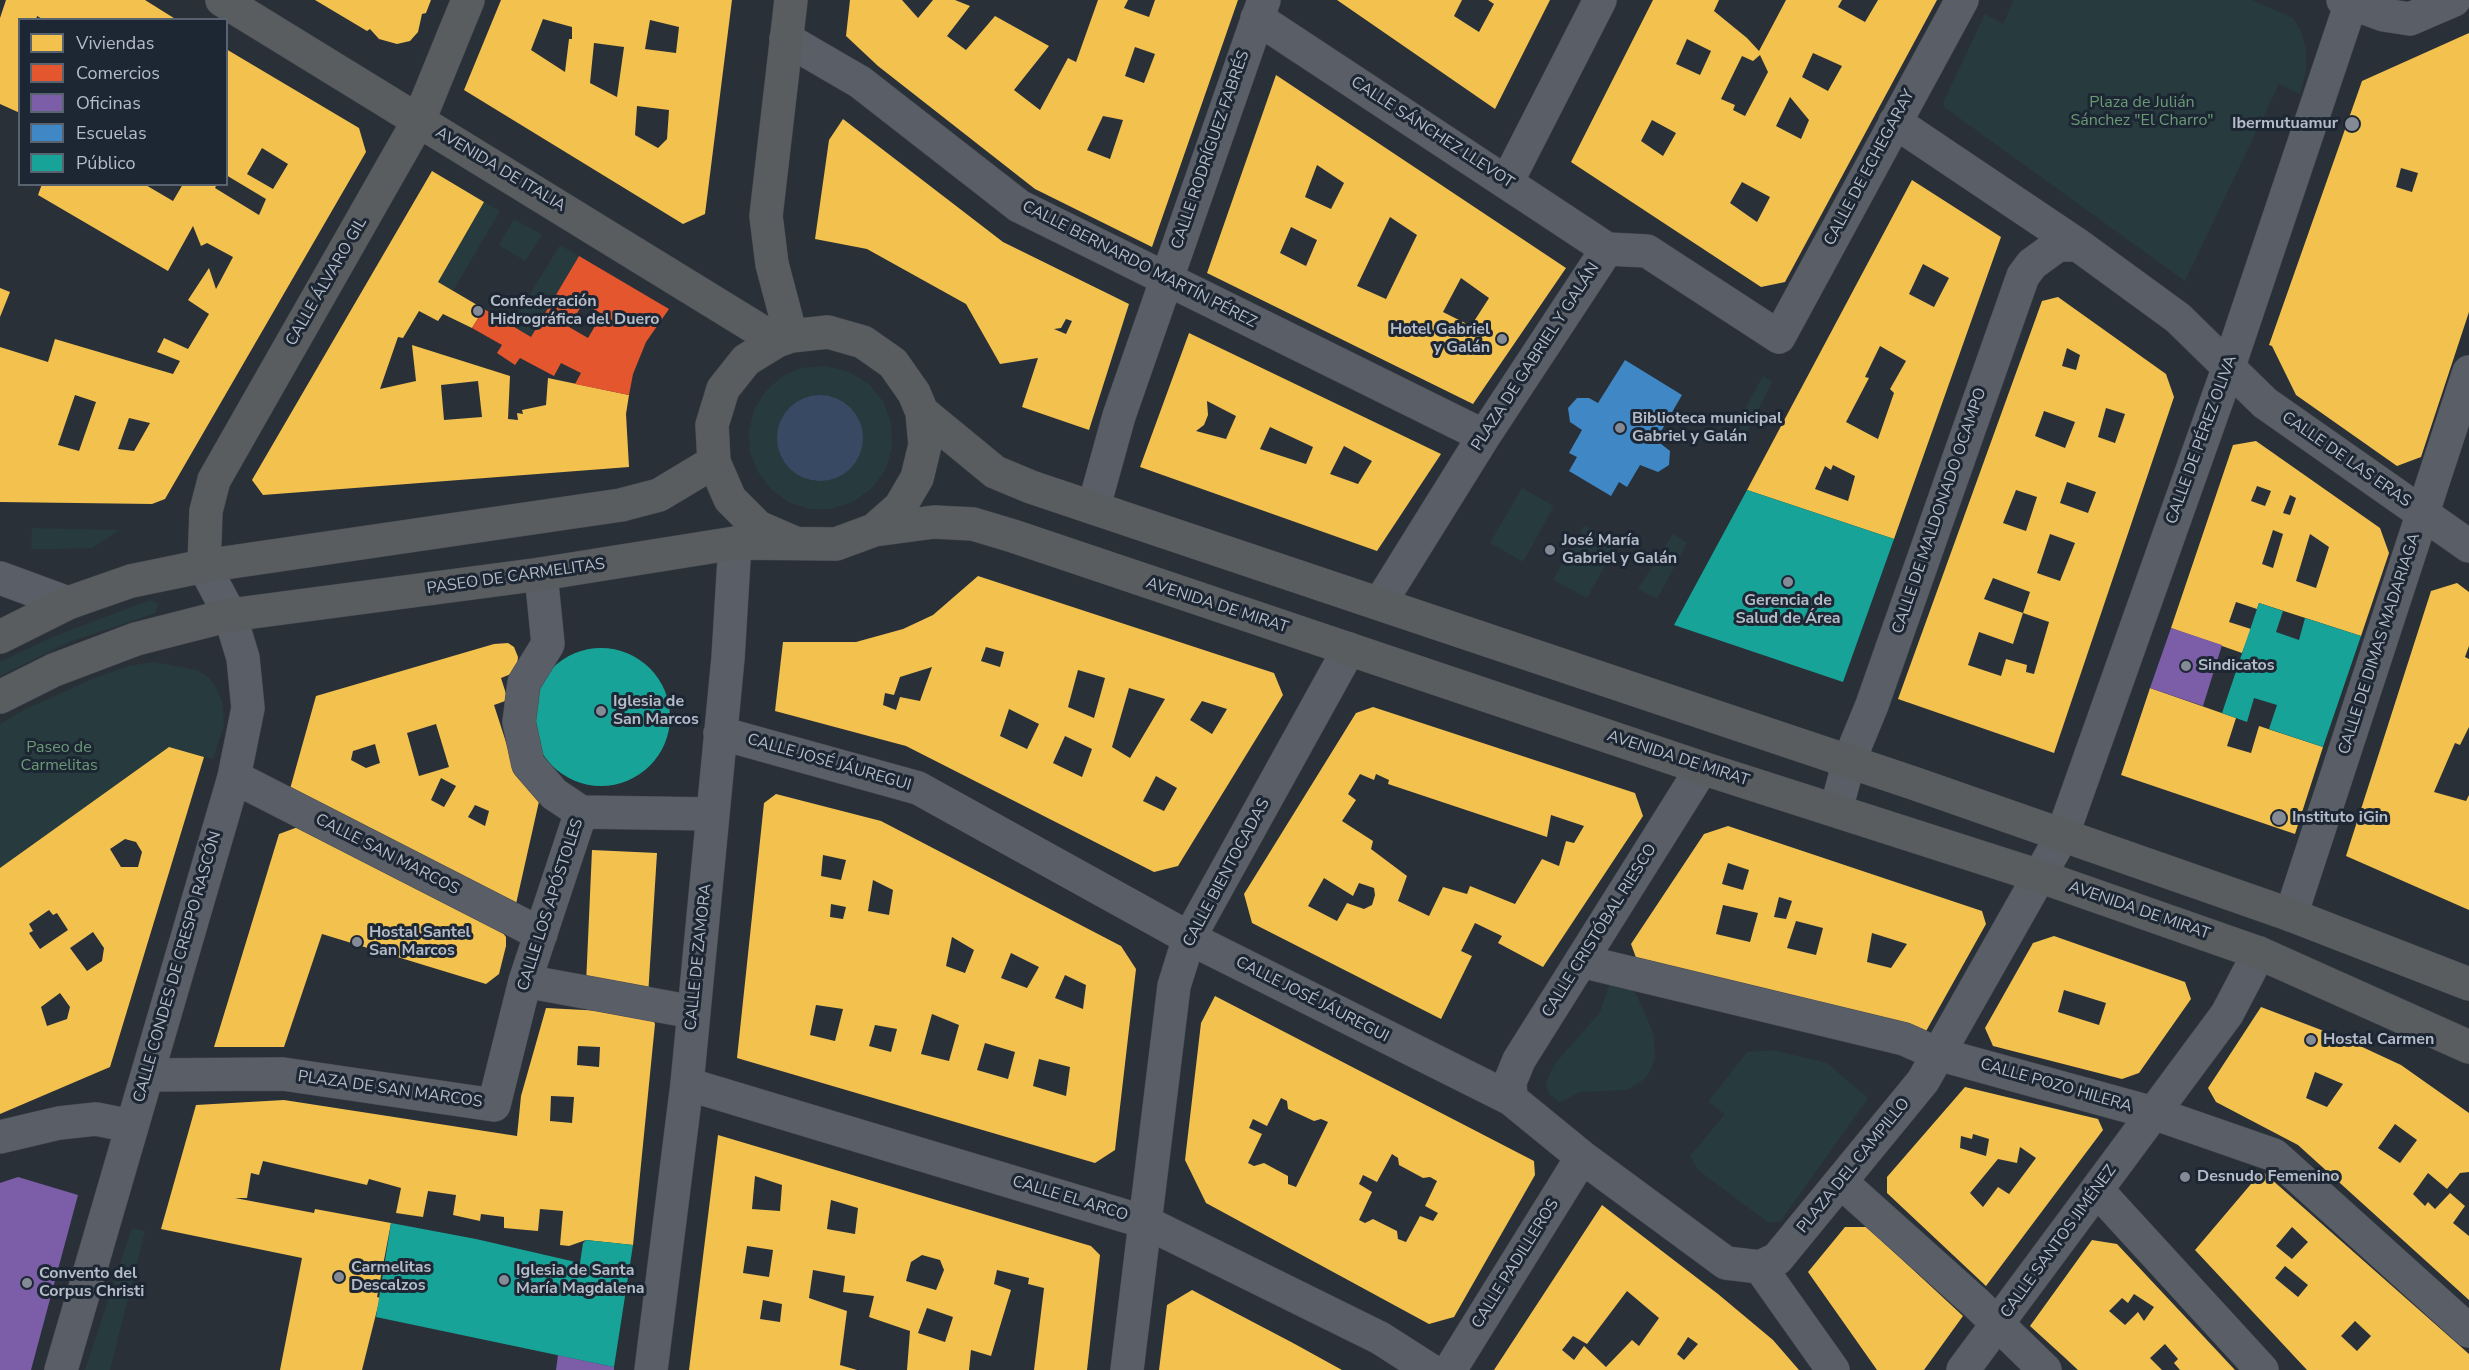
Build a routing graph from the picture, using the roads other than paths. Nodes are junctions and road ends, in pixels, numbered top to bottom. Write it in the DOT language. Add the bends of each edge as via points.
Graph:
graph roads {
  1 [pos="222,0"];
  2 [pos="468,0"];
  3 [pos="791,0"];
  4 [pos="1600,0"];
  5 [pos="1962,0"];
  6 [pos="2454,0"];
  7 [pos="2349,1"];
  8 [pos="1260,9"];
  9 [pos="786,39"];
  10 [pos="419,120"];
  11 [pos="1895,122"];
  12 [pos="1507,183"];
  13 [pos="2078,245"];
  14 [pos="1607,249"];
  15 [pos="1165,278"];
  16 [pos="1779,337"];
  17 [pos="784,338"];
  18 [pos="2228,369"];
  19 [pos="2469,372"];
  20 [pos="922,412"];
  21 [pos="1484,436"];
  22 [pos="714,462"];
  23 [pos="1094,506"];
  24 [pos="2422,513"];
  25 [pos="874,530"];
  26 [pos="735,543"];
  27 [pos="795,543"];
  28 [pos="2469,546"];
  29 [pos="204,566"];
  30 [pos="541,574"];
  31 [pos="0,578"];
  32 [pos="68,603"];
  33 [pos="1380,603"];
  34 [pos="230,615"];
  35 [pos="0,638"];
  36 [pos="1349,649"];
  37 [pos="0,697"];
  38 [pos="720,733"];
  39 [pos="1849,761"];
  40 [pos="1702,768"];
  41 [pos="234,777"];
  42 [pos="1836,810"];
  43 [pos="581,812"];
  44 [pos="713,814"];
  45 [pos="2062,836"];
  46 [pos="2039,876"];
  47 [pos="2291,915"];
  48 [pos="541,934"];
  49 [pos="1189,938"];
  50 [pos="2259,953"];
  51 [pos="1581,961"];
  52 [pos="2469,984"];
  53 [pos="523,990"];
  54 [pos="693,1012"];
  55 [pos="2469,1047"];
  56 [pos="1938,1054"];
  57 [pos="148,1075"];
  58 [pos="687,1084"];
  59 [pos="1511,1099"];
  60 [pos="2153,1113"];
  61 [pos="130,1126"];
  62 [pos="0,1137"];
  63 [pos="1582,1157"];
  64 [pos="1840,1182"];
  65 [pos="2097,1190"];
  66 [pos="1145,1222"];
  67 [pos="1760,1267"];
  68 [pos="1998,1325"];
  69 [pos="2469,1331"];
  70 [pos="61,1370"];
  71 [pos="651,1370"];
  72 [pos="1127,1370"];
  73 [pos="1430,1370"];
  74 [pos="1450,1370"];
  75 [pos="1833,1370"];
  76 [pos="1964,1370"];
  77 [pos="2045,1370"];
  78 [pos="2262,1370"];
  1 -- 10 [label="highway, AVENIDA DE ITALIA"];
  2 -- 10 [label="highway, CALLE ÁLVARO GIL"];
  3 -- 9 [label="highway"];
  4 -- 12 [label="street"];
  5 -- 11 [label="street, CALLE DE ECHEGARAY"];
  6 -- 7 [label="street" via="2410,19 2384,15"];
  7 -- 18 [label="street, CALLE DE PÉREZ OLIVA"];
  8 -- 12 [label="street, CALLE SÁNCHEZ LLEVOT"];
  8 -- 15 [label="street, CALLE RODRÍGUEZ FABRÉS"];
  9 -- 15 [label="street, CALLE BERNARDO MARTÍN PÉREZ" via="860,82 1019,206"];
  9 -- 17 [label="highway" via="766,216"];
  10 -- 17 [label="highway, AVENIDA DE ITALIA"];
  10 -- 29 [label="highway, CALLE ÁLVARO GIL" via="214,480 206,512"];
  11 -- 13 [label="street"];
  11 -- 16 [label="street, CALLE DE ECHEGARAY"];
  12 -- 14 [label="street, CALLE SÁNCHEZ LLEVOT"];
  13 -- 18 [label="street" via="2178,318"];
  13 -- 39 [label="street, CALLE DE MALDONADO OCAMPO" via="2058,245 2032,264 2023,276"];
  14 -- 16 [label="street, PLAZA DE GABRIEL Y GALÁN" via="1647,251"];
  14 -- 21 [label="street, PLAZA DE GABRIEL Y GALÁN"];
  15 -- 21 [label="street, CALLE BERNARDO MARTÍN PÉREZ"];
  15 -- 23 [label="street, CALLE RODRÍGUEZ FABRÉS"];
  17 -- 20 [label="highway" via="828,332 863,342 893,363"];
  17 -- 22 [label="highway" via="746,360 723,389 712,425"];
  18 -- 24 [label="street, CALLE DE LAS ERAS" via="2265,403"];
  18 -- 45 [label="street, CALLE DE PÉREZ OLIVA"];
  19 -- 24 [label="street, CALLE DE DIMAS MADARIAGA"];
  20 -- 23 [label="highway" via="995,472"];
  20 -- 25 [label="highway" via="925,445 917,478 900,507"];
  21 -- 33 [label="street, PLAZA DE GABRIEL Y GALÁN"];
  22 -- 27 [label="highway" via="730,499 758,527"];
  22 -- 29 [label="highway" via="659,495 621,505"];
  23 -- 33 [label="highway"];
  24 -- 28 [label="street, CALLE DE LAS ERAS"];
  24 -- 47 [label="street, CALLE DE DIMAS MADARIAGA"];
  25 -- 27 [label="highway" via="836,544"];
  25 -- 36 [label="highway, AVENIDA DE MIRAT" via="934,522 973,524"];
  26 -- 27 [label="highway, PASEO DE CARMELITAS"];
  26 -- 30 [label="highway, PASEO DE CARMELITAS"];
  26 -- 38 [label="street, CALLE DE ZAMORA"];
  29 -- 32 [label="highway" via="131,581"];
  29 -- 34 [label="street, CALLE CONDES DE CRESPO RASCÓN"];
  30 -- 34 [label="highway, PASEO DE CARMELITAS"];
  30 -- 43 [label="street, CALLE LOS APÓSTOLES" via="548,644 524,683 519,722 528,764 554,794"];
  31 -- 32 [label="street"];
  32 -- 35 [label="highway"];
  33 -- 39 [label="highway"];
  34 -- 37 [label="highway, PASEO DE CARMELITAS" via="136,639 54,669"];
  34 -- 41 [label="street, CALLE CONDES DE CRESPO RASCÓN" via="243,658 248,708"];
  36 -- 40 [label="highway, AVENIDA DE MIRAT"];
  36 -- 49 [label="street, CALLE BIENTOCADAS"];
  38 -- 44 [label="street, CALLE DE ZAMORA"];
  38 -- 49 [label="street, CALLE JOSÉ JÁUREGUI" via="918,788"];
  39 -- 42 [label="street, CALLE DE MALDONADO OCAMPO"];
  39 -- 45 [label="highway"];
  40 -- 42 [label="highway, AVENIDA DE MIRAT"];
  40 -- 51 [label="street, CALLE CRISTÓBAL RIESCO"];
  41 -- 48 [label="street, CALLE SAN MARCOS"];
  41 -- 57 [label="street, CALLE CONDES DE CRESPO RASCÓN"];
  42 -- 46 [label="highway, AVENIDA DE MIRAT"];
  43 -- 44 [label="street, CALLE LOS APÓSTOLES"];
  43 -- 48 [label="street, CALLE LOS APÓSTOLES"];
  44 -- 54 [label="street, CALLE DE ZAMORA"];
  45 -- 46 [label="street, CALLE DE PÉREZ OLIVA"];
  45 -- 47 [label="highway"];
  46 -- 50 [label="highway, AVENIDA DE MIRAT"];
  46 -- 56 [label="street, PLAZA DEL CAMPILLO"];
  47 -- 52 [label="highway"];
  48 -- 53 [label="street, CALLE LOS APÓSTOLES"];
  49 -- 59 [label="street, CALLE JOSÉ JÁUREGUI"];
  49 -- 66 [label="street, CALLE BIENTOCADAS" via="1174,986"];
  50 -- 55 [label="highway, AVENIDA DE MIRAT"];
  50 -- 60 [label="street, CALLE SANTOS JIMÉNEZ" via="2227,1014"];
  51 -- 56 [label="street, CALLE POZO HILERA" via="1904,1039"];
  51 -- 59 [label="street, CALLE CRISTÓBAL RIESCO" via="1519,1060 1510,1082"];
  53 -- 54 [label="street"];
  53 -- 57 [label="street, PLAZA DE SAN MARCOS" via="494,1105 283,1074"];
  54 -- 58 [label="street, CALLE DE ZAMORA"];
  56 -- 60 [label="street, CALLE POZO HILERA"];
  56 -- 64 [label="street, PLAZA DEL CAMPILLO" via="1923,1081"];
  57 -- 61 [label="street, CALLE CONDES DE CRESPO RASCÓN"];
  58 -- 66 [label="street, CALLE EL ARCO"];
  58 -- 71 [label="street, CALLE DE ZAMORA"];
  59 -- 63 [label="street, CALLE JOSÉ JÁUREGUI"];
  60 -- 65 [label="street, CALLE SANTOS JIMÉNEZ"];
  60 -- 69 [label="street, CALLE POZO HILERA" via="2274,1155"];
  61 -- 62 [label="street" via="96,1119"];
  61 -- 70 [label="street, CALLE CONDES DE CRESPO RASCÓN"];
  63 -- 67 [label="street, CALLE JOSÉ JÁUREGUI" via="1726,1263"];
  63 -- 74 [label="street, CALLE PADILLEROS"];
  64 -- 67 [label="street, PLAZA DEL CAMPILLO" via="1777,1259"];
  64 -- 68 [label="street"];
  65 -- 68 [label="street, CALLE SANTOS JIMÉNEZ"];
  65 -- 78 [label="street"];
  66 -- 72 [label="street, CALLE BIENTOCADAS"];
  66 -- 73 [label="street, CALLE EL ARCO" via="1380,1338"];
  67 -- 75 [label="street"];
  68 -- 76 [label="street, CALLE SANTOS JIMÉNEZ"];
  68 -- 77 [label="street"];
}
